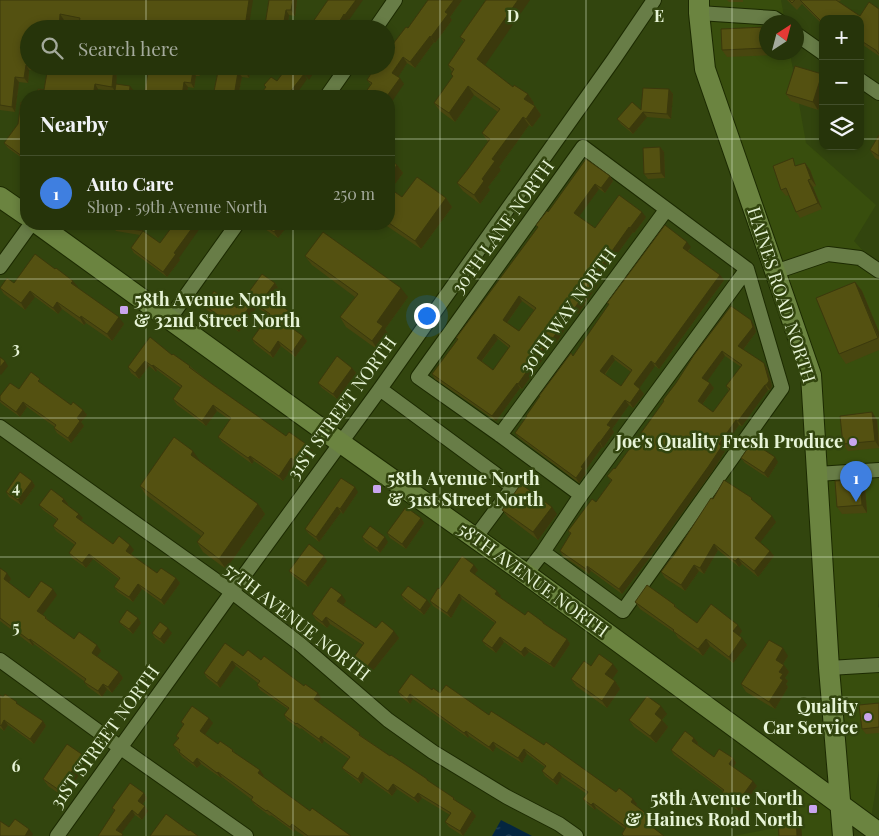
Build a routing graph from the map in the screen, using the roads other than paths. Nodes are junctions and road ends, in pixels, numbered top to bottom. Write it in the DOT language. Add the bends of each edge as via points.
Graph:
graph roads {
  1 [pos="396,0"];
  2 [pos="654,0"];
  3 [pos="699,7"];
  4 [pos="759,16"];
  5 [pos="382,20"];
  6 [pos="804,40"];
  7 [pos="819,50"];
  8 [pos="342,75"];
  9 [pos="864,83"];
  10 [pos="331,90"];
  11 [pos="879,93"];
  12 [pos="0,197"];
  13 [pos="666,210"];
  14 [pos="20,211"];
  15 [pos="27,230"];
  16 [pos="46,230"];
  17 [pos="233,230"];
  18 [pos="0,267"];
  19 [pos="747,269"];
  20 [pos="879,271"];
  21 [pos="775,272"];
  22 [pos="170,318"];
  23 [pos="380,389"];
  24 [pos="0,427"];
  25 [pos="500,435"];
  26 [pos="341,442"];
  27 [pos="879,470"];
  28 [pos="817,474"];
  29 [pos="581,495"];
  30 [pos="476,538"];
  31 [pos="543,552"];
  32 [pos="526,574"];
  33 [pos="232,592"];
  34 [pos="0,660"];
  35 [pos="879,665"];
  36 [pos="830,668"];
  37 [pos="121,748"];
  38 [pos="841,806"];
  39 [pos="879,833"];
  40 [pos="57,836"];
  41 [pos="246,836"];
  42 [pos="576,836"];
  43 [pos="843,836"];
  1 -- 5 [label="street"];
  2 -- 23 [label="street, 31ST STREET NORTH"];
  3 -- 4 [label="street"];
  3 -- 21 [label="street, HAINES ROAD NORTH" via="705,69"];
  6 -- 7 [label="street"];
  8 -- 10 [label="street"];
  9 -- 11 [label="street"];
  12 -- 14 [label="street"];
  13 -- 19 [label="street"];
  13 -- 25 [label="street, 30TH WAY NORTH"];
  13 -- 25 [label="street, 30TH LANE NORTH" via="582,147 418,377"];
  15 -- 18 [label="street"];
  16 -- 22 [label="street, 58TH AVENUE NORTH"];
  17 -- 22 [label="street"];
  19 -- 29 [label="street"];
  19 -- 31 [label="street" via="782,388 624,611"];
  20 -- 21 [label="street" via="860,258 828,254"];
  21 -- 28 [label="street, HAINES ROAD NORTH" via="811,374"];
  22 -- 26 [label="street, 58TH AVENUE NORTH"];
  23 -- 26 [label="street, 31ST STREET NORTH"];
  23 -- 30 [label="street" via="513,487"];
  24 -- 33 [label="street, 57TH AVENUE NORTH"];
  25 -- 29 [label="street"];
  26 -- 30 [label="street, 58TH AVENUE NORTH"];
  26 -- 33 [label="street, 31ST STREET NORTH"];
  27 -- 28 [label="street"];
  28 -- 36 [label="street, HAINES ROAD NORTH"];
  29 -- 31 [label="street"];
  30 -- 32 [label="street, 58TH AVENUE NORTH"];
  31 -- 32 [label="street"];
  32 -- 38 [label="street, 58TH AVENUE NORTH"];
  33 -- 37 [label="street, 31ST STREET NORTH"];
  33 -- 42 [label="street, 57TH AVENUE NORTH" via="300,644 388,720 433,752"];
  34 -- 37 [label="street"];
  35 -- 36 [label="street"];
  36 -- 38 [label="street, HAINES ROAD NORTH"];
  37 -- 40 [label="street, 31ST STREET NORTH"];
  37 -- 41 [label="street"];
  38 -- 39 [label="street, 58TH AVENUE NORTH"];
  38 -- 43 [label="street, HAINES ROAD NORTH"];
}
